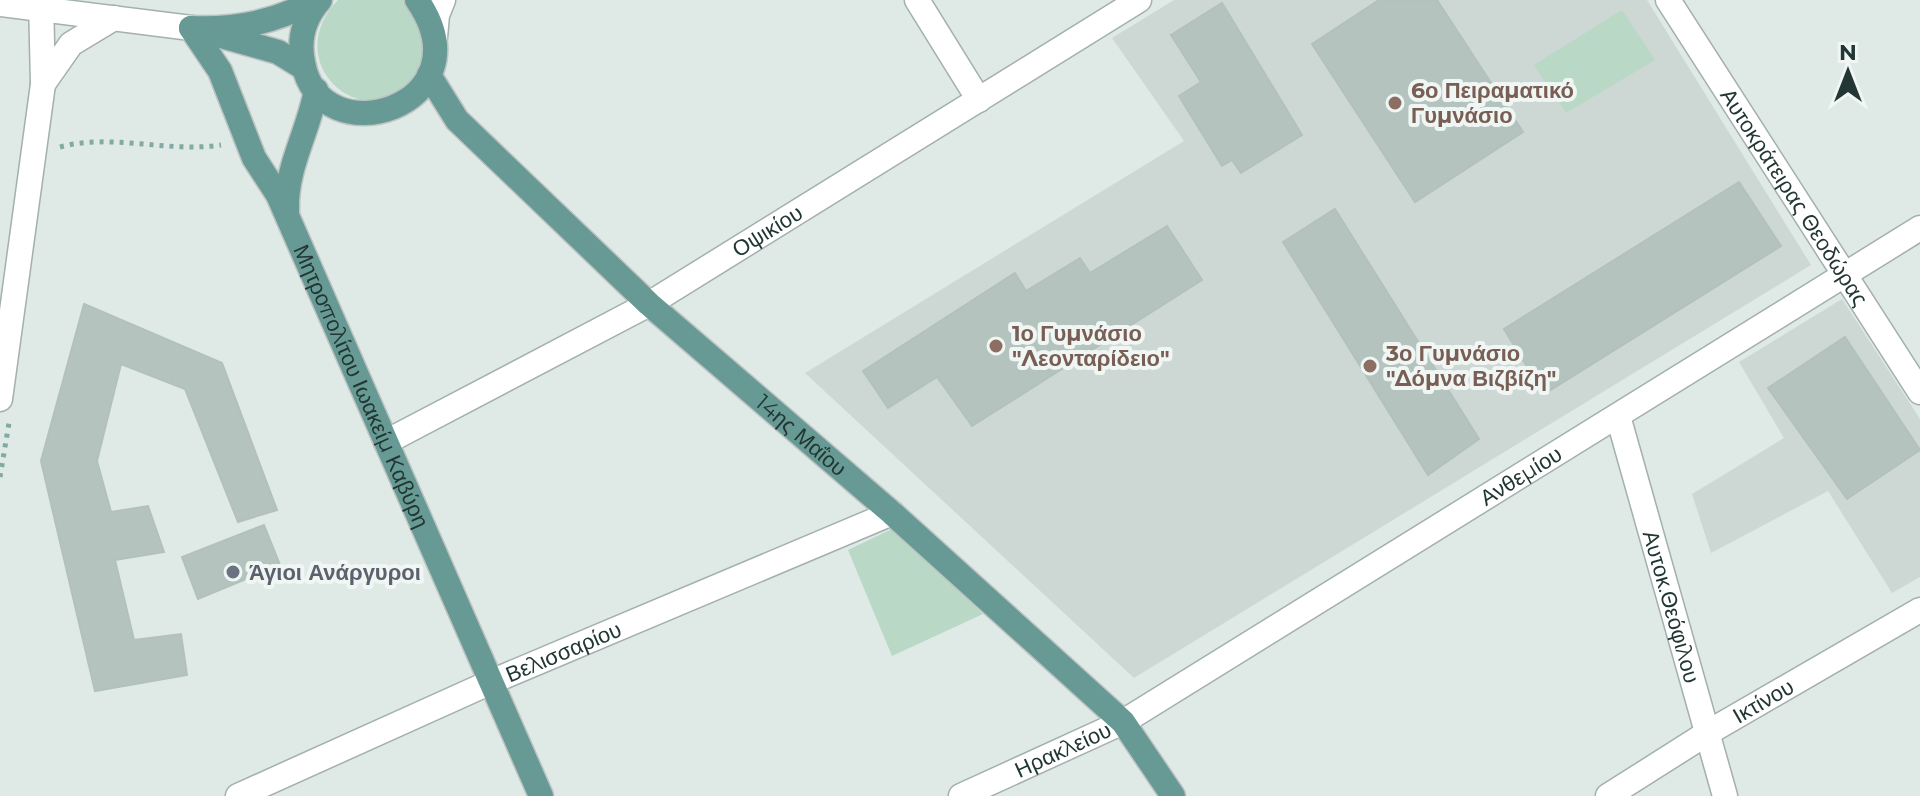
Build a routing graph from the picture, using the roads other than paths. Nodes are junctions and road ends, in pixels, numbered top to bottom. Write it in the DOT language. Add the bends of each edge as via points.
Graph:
graph roads {
  1 [pos="318,0"];
  2 [pos="417,0"];
  3 [pos="443,0"];
  4 [pos="917,0"];
  5 [pos="1139,0"];
  6 [pos="1668,0"];
  7 [pos="0,4"];
  8 [pos="42,4"];
  9 [pos="114,18"];
  10 [pos="191,28"];
  11 [pos="435,37"];
  12 [pos="429,75"];
  13 [pos="310,79"];
  14 [pos="43,84"];
  15 [pos="979,100"];
  16 [pos="287,216"];
  17 [pos="1920,228"];
  18 [pos="1843,277"];
  19 [pos="649,304"];
  20 [pos="1920,392"];
  21 [pos="5,406"];
  22 [pos="1618,416"];
  23 [pos="386,442"];
  24 [pos="892,513"];
  25 [pos="1920,610"];
  26 [pos="491,682"];
  27 [pos="1123,722"];
  28 [pos="1709,732"];
  29 [pos="238,796"];
  30 [pos="541,796"];
  31 [pos="961,796"];
  32 [pos="1173,796"];
  33 [pos="1608,796"];
  34 [pos="1725,796"];
  1 -- 10 [label="main road" via="271,21"];
  1 -- 13 [label="main road" via="300,48"];
  2 -- 11 [label="main road"];
  3 -- 11 [label="street"];
  4 -- 15 [label="street"];
  5 -- 15 [label="street, Οψικίου"];
  6 -- 18 [label="street, Αυτοκράτειρας Θεοδώρας"];
  7 -- 8 [label="street"];
  8 -- 9 [label="street"];
  8 -- 14 [label="street"];
  9 -- 10 [label="street"];
  9 -- 14 [label="street" via="71,44"];
  10 -- 13 [label="main road" via="256,44 297,61"];
  10 -- 16 [label="main road, Μητροπολίτου Ιωακείμ Καβύρη" via="220,71 254,158"];
  11 -- 12 [label="main road"];
  12 -- 13 [label="main road" via="417,94 377,114 354,113 333,104"];
  12 -- 19 [label="main road, 14ης Μαΐου" via="457,120"];
  13 -- 16 [label="main road" via="309,121 291,169"];
  14 -- 21 [label="street"];
  15 -- 19 [label="street, Οψικίου"];
  16 -- 23 [label="main road, Μητροπολίτου Ιωακείμ Καβύρη"];
  17 -- 18 [label="street, Ανθεμίου"];
  18 -- 20 [label="street, Αυτοκράτειρας Θεοδώρας"];
  18 -- 22 [label="street, Ανθεμίου"];
  19 -- 23 [label="street, Οψικίου"];
  19 -- 24 [label="main road, 14ης Μαΐου"];
  22 -- 27 [label="street, Ανθεμίου"];
  22 -- 28 [label="street, Αυτοκ.Θεόφιλου"];
  23 -- 26 [label="main road, Μητροπολίτου Ιωακείμ Καβύρη"];
  24 -- 26 [label="street, Βελισσαρίου"];
  24 -- 27 [label="main road, 14ης Μαΐου"];
  25 -- 28 [label="street, Ικτίνου"];
  26 -- 29 [label="street, Βελισσαρίου"];
  26 -- 30 [label="main road, Μητροπολίτου Ιωακείμ Καβύρη"];
  27 -- 31 [label="street, Ηρακλείου"];
  27 -- 32 [label="main road, 14ης Μαΐου"];
  28 -- 33 [label="street, Ικτίνου"];
  28 -- 34 [label="street, Αυτοκ.Θεόφιλου"];
}
